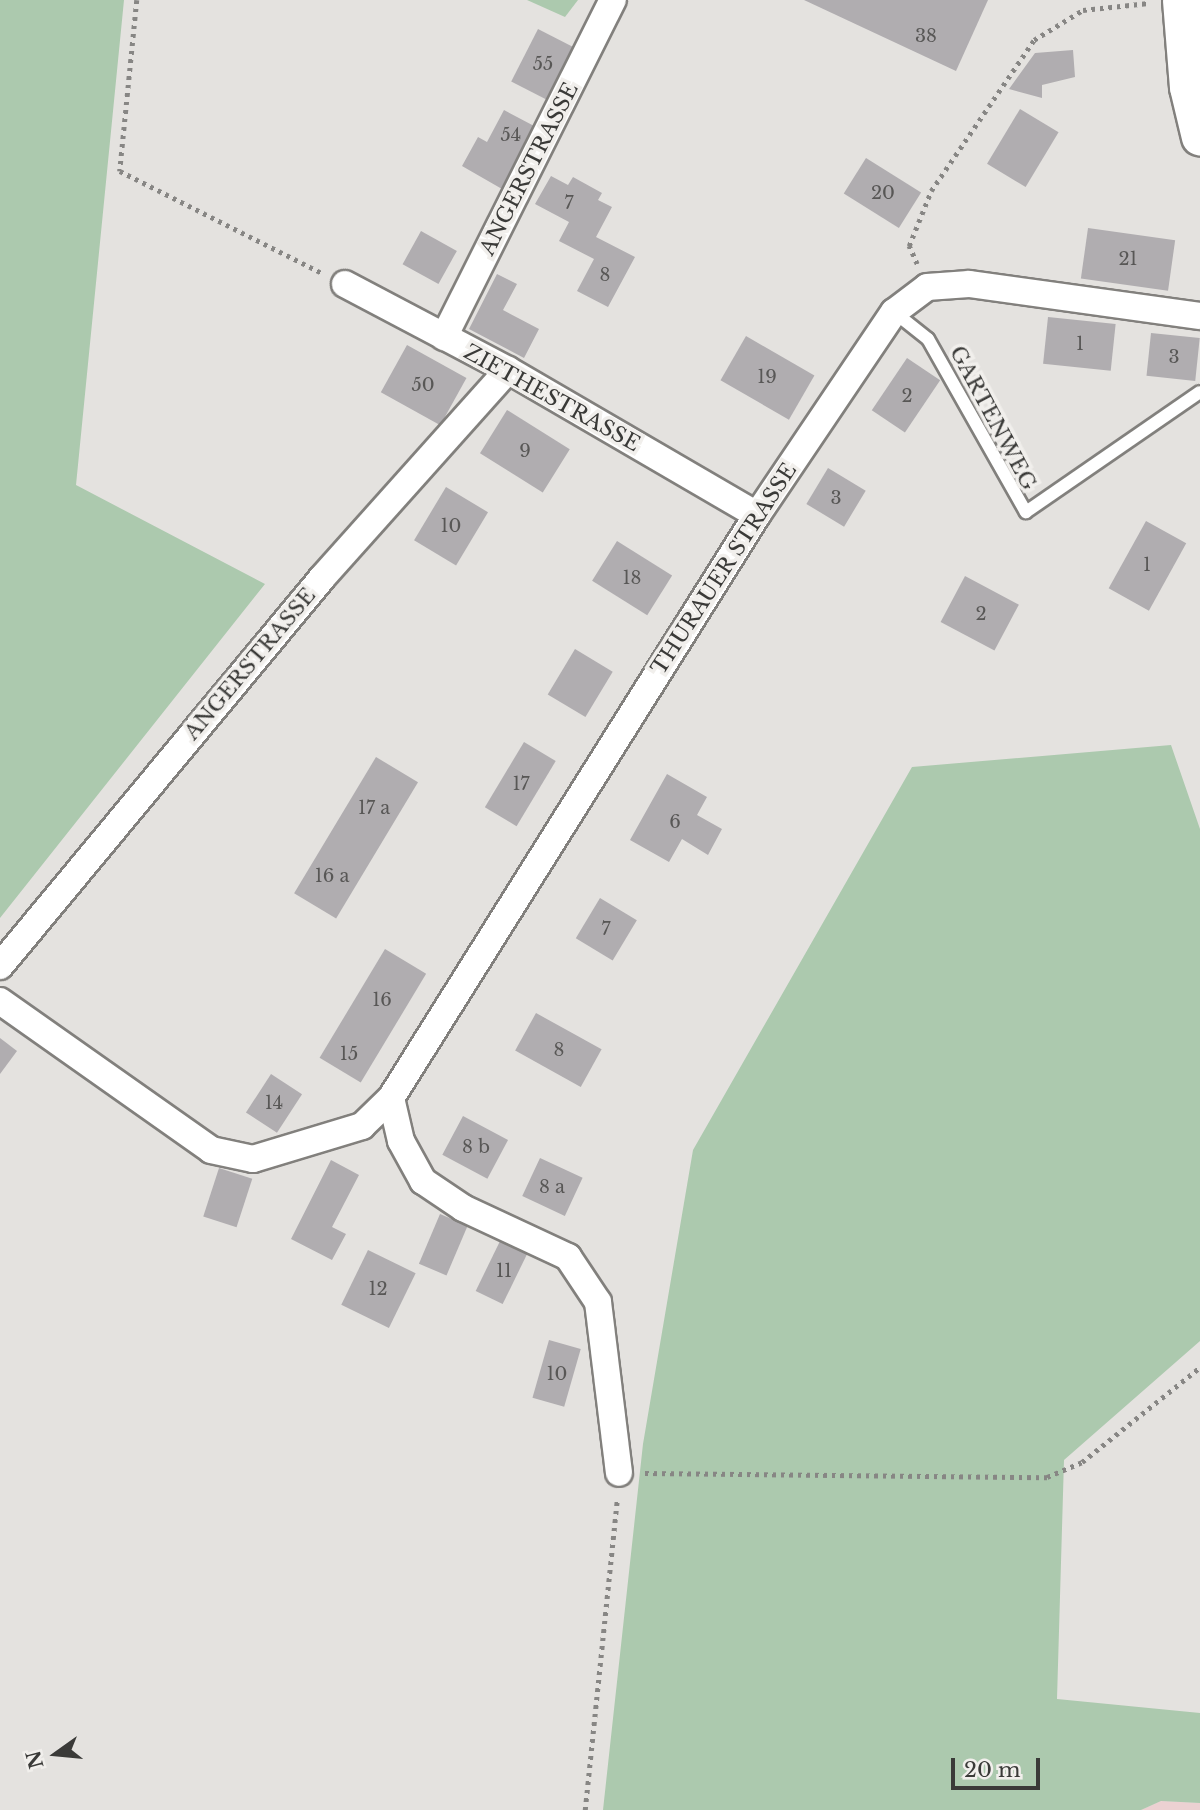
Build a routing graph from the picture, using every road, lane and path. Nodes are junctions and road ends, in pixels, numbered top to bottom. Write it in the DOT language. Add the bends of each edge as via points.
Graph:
graph roads {
  1 [pos="137,0"];
  2 [pos="613,0"];
  3 [pos="1181,0"];
  4 [pos="1200,137"];
  5 [pos="345,284"];
  6 [pos="927,287"];
  7 [pos="894,312"];
  8 [pos="1200,316"];
  9 [pos="444,337"];
  10 [pos="508,370"];
  11 [pos="1200,392"];
  12 [pos="757,515"];
  13 [pos="0,966"];
  14 [pos="0,1001"];
  15 [pos="391,1098"];
  16 [pos="1200,1367"];
  17 [pos="619,1473"];
  18 [pos="585,1810"];
  1 -- 5 [label="path" via="120,171"];
  2 -- 9 [label="street, ANGERSTRASSE"];
  3 -- 4 [label="main road" via="1188,87"];
  3 -- 6 [label="path" via="1083,10 1034,40 930,191 909,246"];
  5 -- 9 [label="street, ZIETHESTRASSE"];
  6 -- 7 [label="street, THURAUER STRASSE"];
  6 -- 8 [label="street" via="969,284"];
  7 -- 11 [label="lane, GARTENWEG" via="928,339 1026,512"];
  7 -- 12 [label="street, THURAUER STRASSE"];
  9 -- 10 [label="street, ZIETHESTRASSE"];
  10 -- 12 [label="street, ZIETHESTRASSE"];
  10 -- 13 [label="street, ANGERSTRASSE" via="322,578"];
  12 -- 15 [label="street, THURAUER STRASSE"];
  14 -- 15 [label="street, THURAUER STRASSE" via="211,1150 253,1159 308,1146 362,1126"];
  15 -- 17 [label="street" via="401,1141 423,1181 463,1208 568,1256 598,1302"];
  16 -- 17 [label="path" via="1082,1462 1048,1477"];
  17 -- 18 [label="path"];
}
